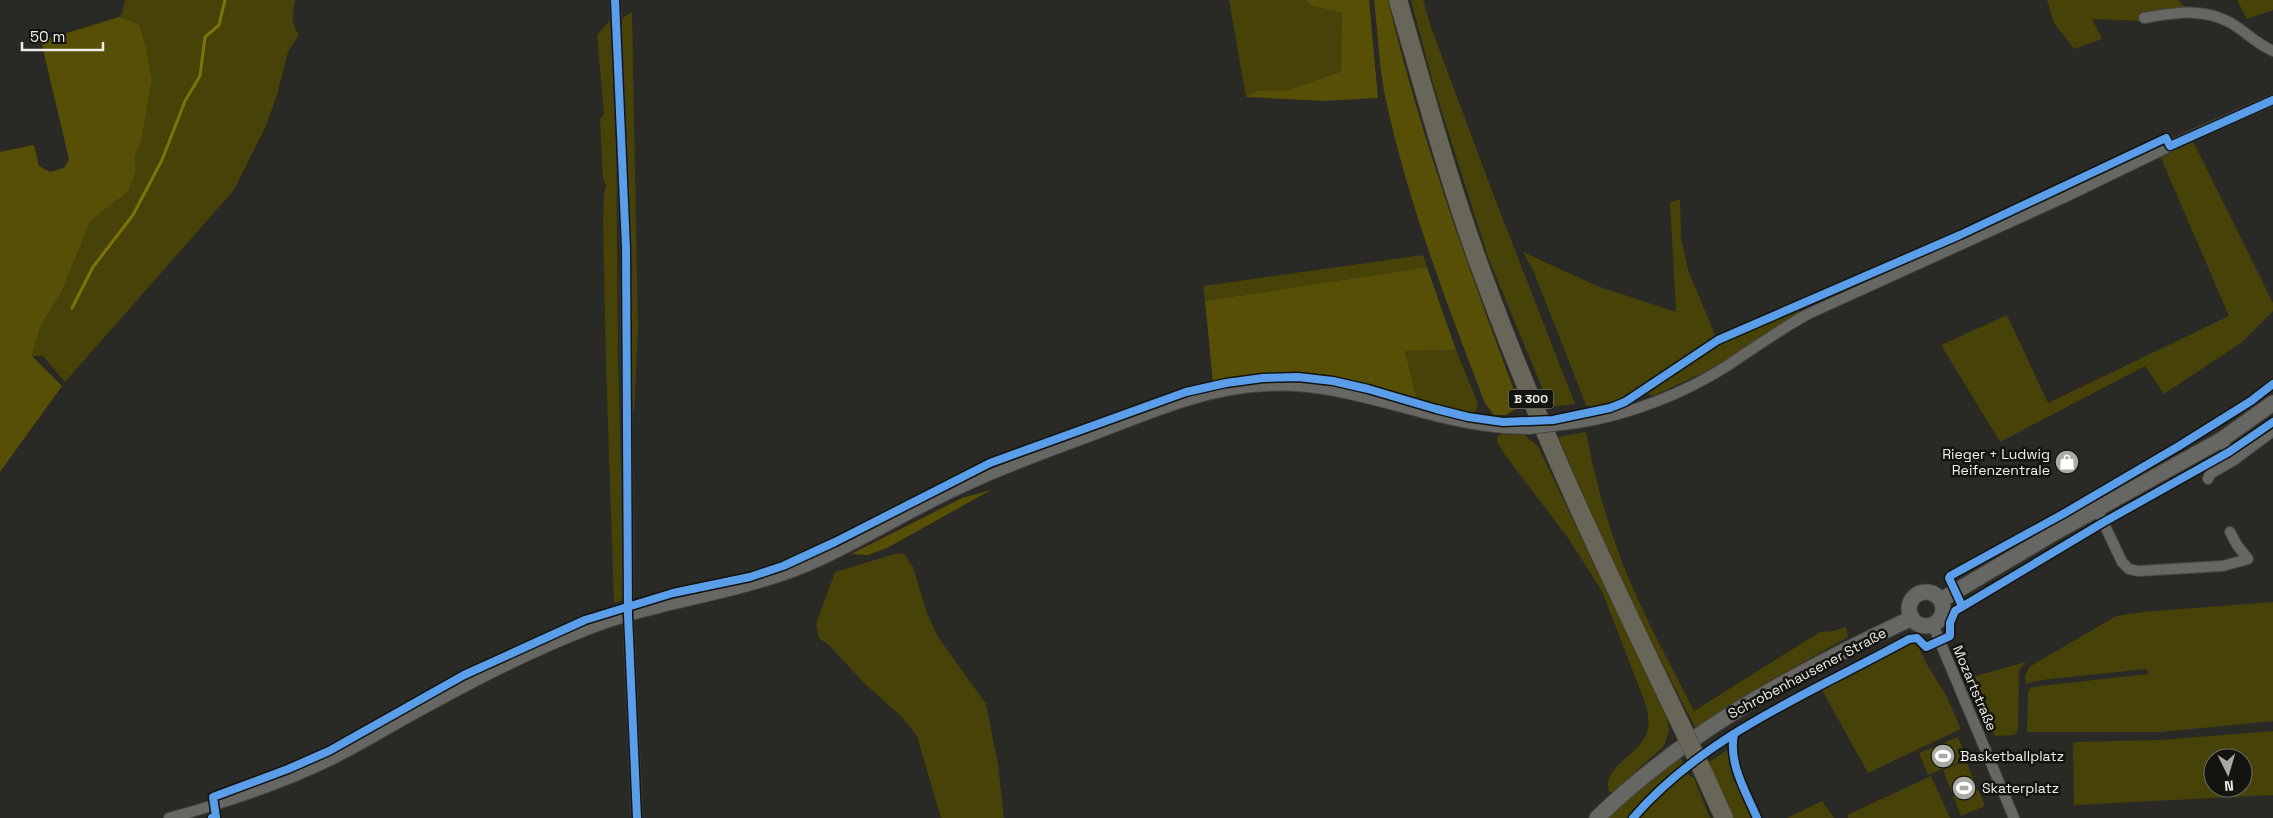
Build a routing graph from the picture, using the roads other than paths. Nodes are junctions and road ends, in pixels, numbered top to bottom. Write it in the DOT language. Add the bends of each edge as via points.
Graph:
graph roads {
  1 [pos="615,0"];
  2 [pos="1398,0"];
  3 [pos="2144,18"];
  4 [pos="2273,51"];
  5 [pos="2273,100"];
  6 [pos="2273,403"];
  7 [pos="2273,432"];
  8 [pos="2221,440"];
  9 [pos="2234,460"];
  10 [pos="2208,479"];
  11 [pos="2097,509"];
  12 [pos="2230,532"];
  13 [pos="1941,600"];
  14 [pos="628,615"];
  15 [pos="1912,618"];
  16 [pos="1933,624"];
  17 [pos="170,818"];
  18 [pos="637,818"];
  19 [pos="1597,818"];
  20 [pos="1724,818"];
  21 [pos="2014,818"];
  1 -- 14 [label="street" via="626,248"];
  2 -- 20 [label="highway, B 300, bridge" via="1458,205 1508,343 1624,608"];
  3 -- 4 [label="street" via="2188,12 2205,14 2231,24"];
  5 -- 14 [label="street, bridge" via="1808,314 1726,366 1678,391 1616,414 1529,429 1472,426 1332,389 1297,385 1228,390 1180,403 994,473 788,574"];
  6 -- 8 [label="main road"];
  7 -- 9 [label="street"];
  8 -- 9 [label="street"];
  8 -- 11 [label="main road"];
  9 -- 10 [label="street" via="2210,474"];
  11 -- 12 [label="street" via="2122,562 2129,569 2138,571 2223,566 2248,560"];
  11 -- 13 [label="main road"];
  13 -- 15 [label="main road" via="1932,592 1917,594 1910,606"];
  13 -- 16 [label="main road" via="1942,615"];
  14 -- 17 [label="street" via="469,684 300,774 249,794"];
  14 -- 18 [label="street"];
  15 -- 16 [label="main road" via="1921,625"];
  15 -- 19 [label="main road, Schrobenhausener Straße" via="1751,702 1677,749"];
  16 -- 21 [label="street, Mozartstraße"];
}
